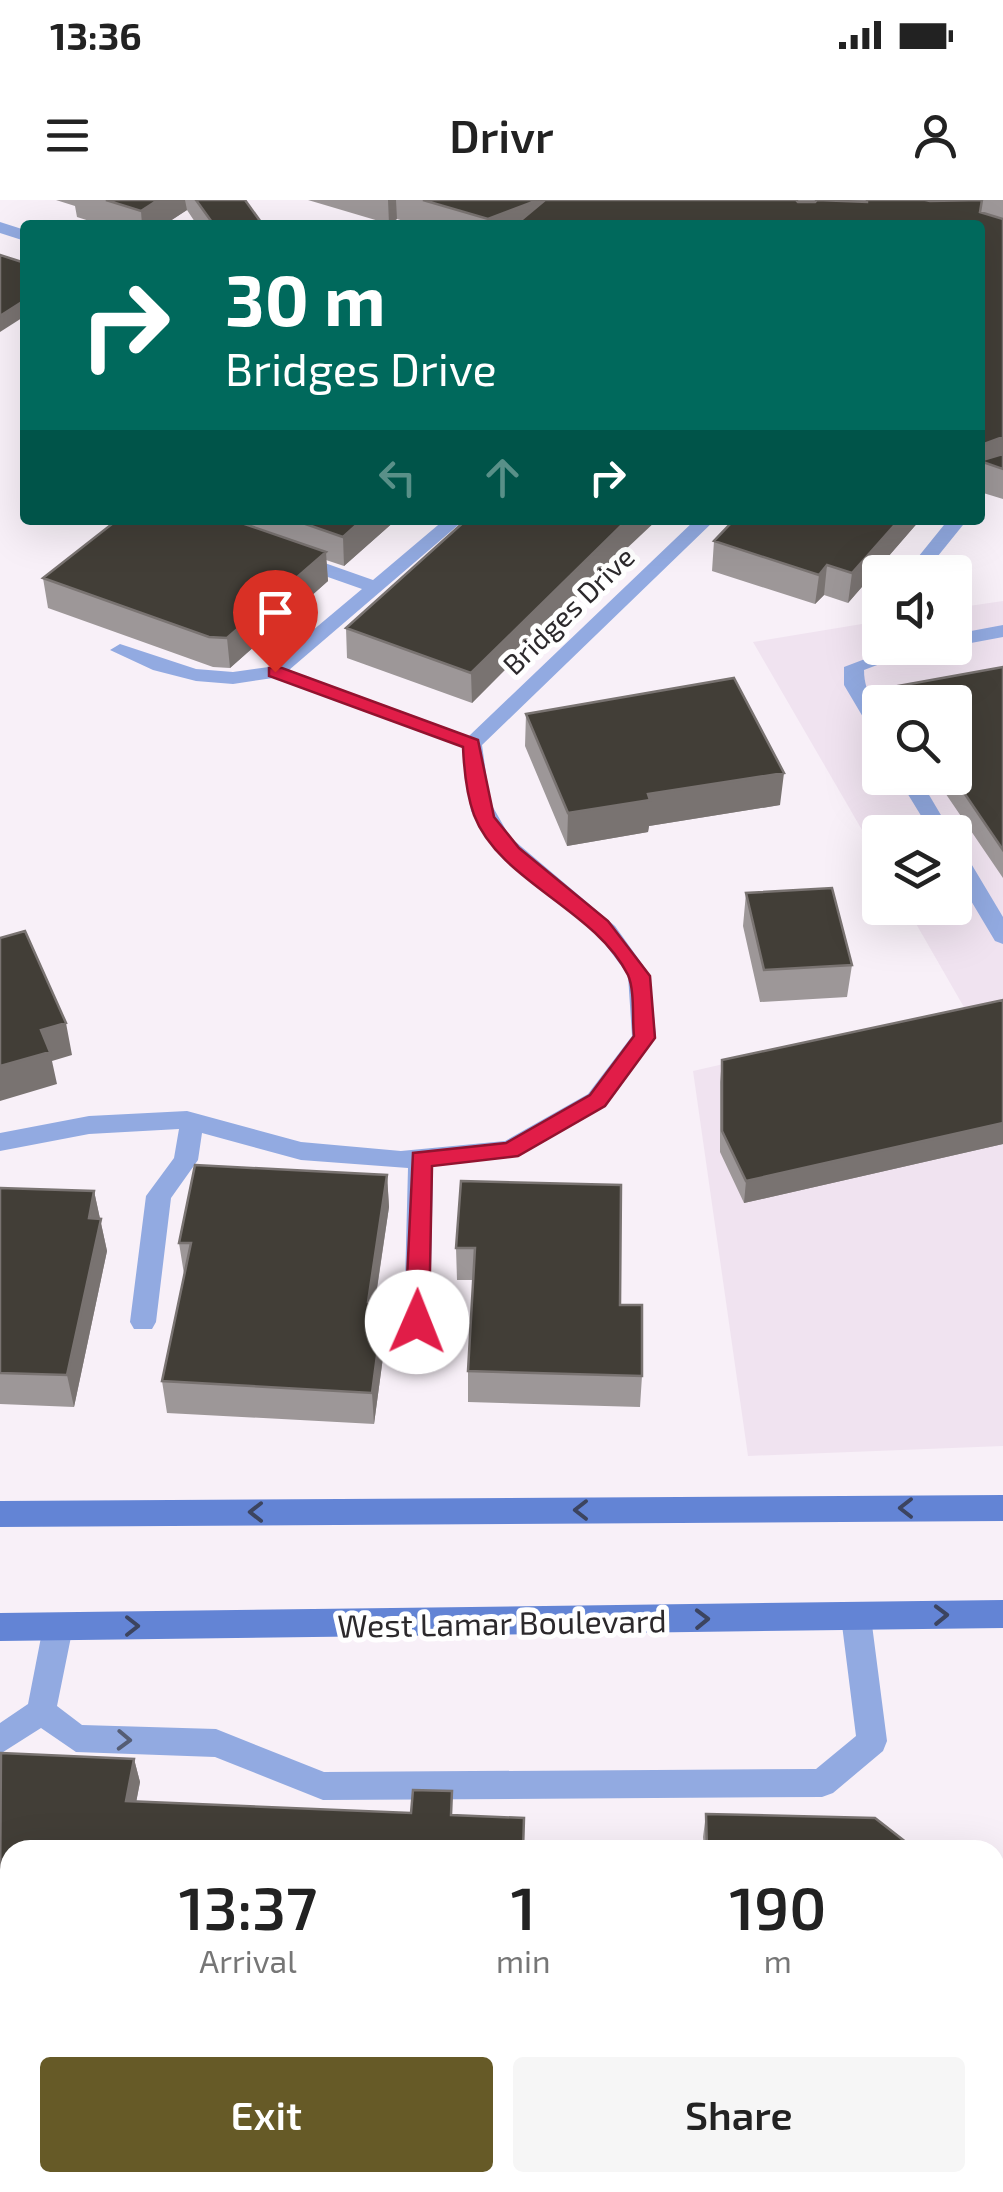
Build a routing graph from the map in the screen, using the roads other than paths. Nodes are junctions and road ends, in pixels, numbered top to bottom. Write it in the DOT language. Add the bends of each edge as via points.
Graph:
graph roads {
  1 [pos="449,525"];
  2 [pos="701,525"];
  3 [pos="954,525"];
  4 [pos="272,551"];
  5 [pos="928,555"];
  6 [pos="376,587"];
  7 [pos="1003,631"];
  8 [pos="972,637"];
  9 [pos="120,650"];
  10 [pos="862,664"];
  11 [pos="275,672"];
  12 [pos="862,700"];
  13 [pos="472,744"];
  14 [pos="972,884"];
  15 [pos="1003,936"];
  16 [pos="192,1121"];
  17 [pos="0,1142"];
  18 [pos="421,1159"];
  19 [pos="144,1322"];
  20 [pos="417,1322"];
  21 [pos="1003,1508"];
  22 [pos="0,1514"];
  23 [pos="1003,1614"];
  24 [pos="856,1616"];
  25 [pos="58,1626"];
  26 [pos="0,1627"];
  27 [pos="41,1711"];
  28 [pos="0,1740"];
  1 -- 6 [label="lane"];
  2 -- 13 [label="lane, Bridges Drive"];
  3 -- 5 [label="lane"];
  4 -- 6 [label="lane"];
  6 -- 11 [label="lane"];
  7 -- 8 [label="lane"];
  9 -- 11 [label="lane" via="194,678 232,681"];
  10 -- 12 [label="lane" via="854,667 854,686"];
  11 -- 13 [label="lane"];
  13 -- 18 [label="lane" via="485,818 512,853 601,926 640,976 644,1038 597,1100 510,1150"];
  14 -- 15 [label="lane"];
  16 -- 17 [label="lane" via="89,1125"];
  16 -- 18 [label="lane" via="301,1151"];
  16 -- 19 [label="lane" via="186,1160 159,1196"];
  18 -- 20 [label="lane"];
  21 -- 22 [label="main road, one-way"];
  24 -- 23 [label="main road, West Lamar Boulevard, one-way"];
  25 -- 24 [label="main road, West Lamar Boulevard, one-way"];
  27 -- 24 [label="lane, one-way" via="76,1738 216,1744 323,1786 822,1783 872,1741"];
  25 -- 26 [label="main road, West Lamar Boulevard"];
  25 -- 27 [label="lane"];
  27 -- 28 [label="lane"];
}
